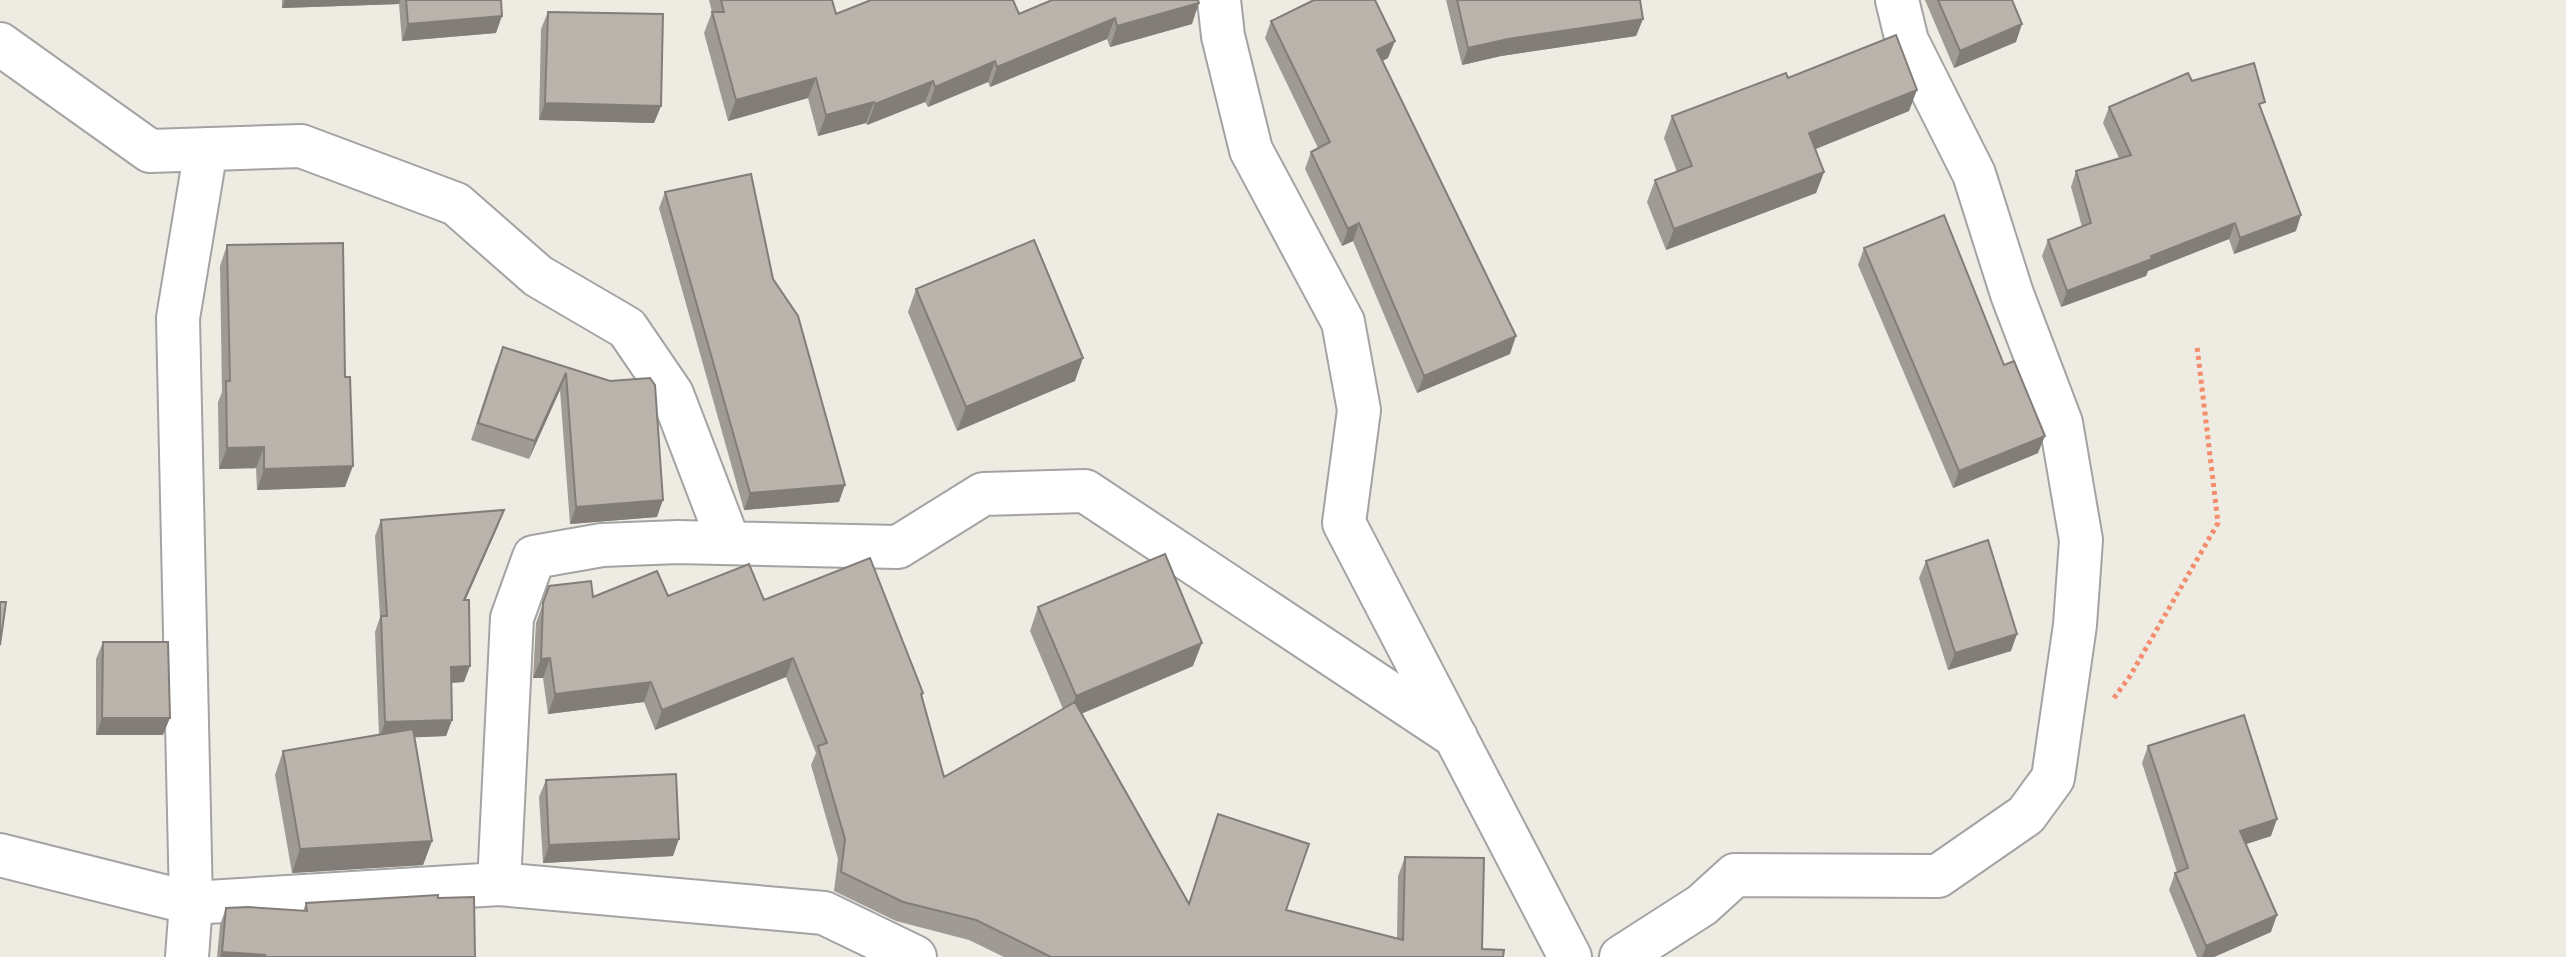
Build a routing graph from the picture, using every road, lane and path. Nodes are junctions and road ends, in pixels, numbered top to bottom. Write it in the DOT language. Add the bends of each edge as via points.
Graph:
graph roads {
  1 [pos="1219,0"];
  2 [pos="1897,0"];
  3 [pos="0,44"];
  4 [pos="206,149"];
  5 [pos="2197,346"];
  6 [pos="729,543"];
  7 [pos="2110,702"];
  8 [pos="1456,737"];
  9 [pos="0,855"];
  10 [pos="499,884"];
  11 [pos="191,903"];
  12 [pos="187,957"];
  13 [pos="915,957"];
  14 [pos="1570,957"];
  15 [pos="1621,957"];
  1 -- 8 [label="street" via="1251,150 1343,322 1359,410 1344,523"];
  2 -- 15 [label="street" via="1907,41 1974,174 2061,423 2081,540 2053,778 2026,815 1938,876 1735,875 1702,905"];
  3 -- 4 [label="street" via="150,151"];
  4 -- 6 [label="street" via="301,146 456,204 538,276 627,328 672,394"];
  4 -- 11 [label="street" via="178,318"];
  5 -- 7 [label="path" via="2218,523"];
  6 -- 8 [label="street" via="898,547 983,494 1085,491"];
  6 -- 10 [label="street" via="602,545 534,557 512,618"];
  8 -- 14 [label="street"];
  9 -- 11 [label="street"];
  10 -- 11 [label="street"];
  10 -- 13 [label="street" via="824,913"];
  11 -- 12 [label="street"];
}
